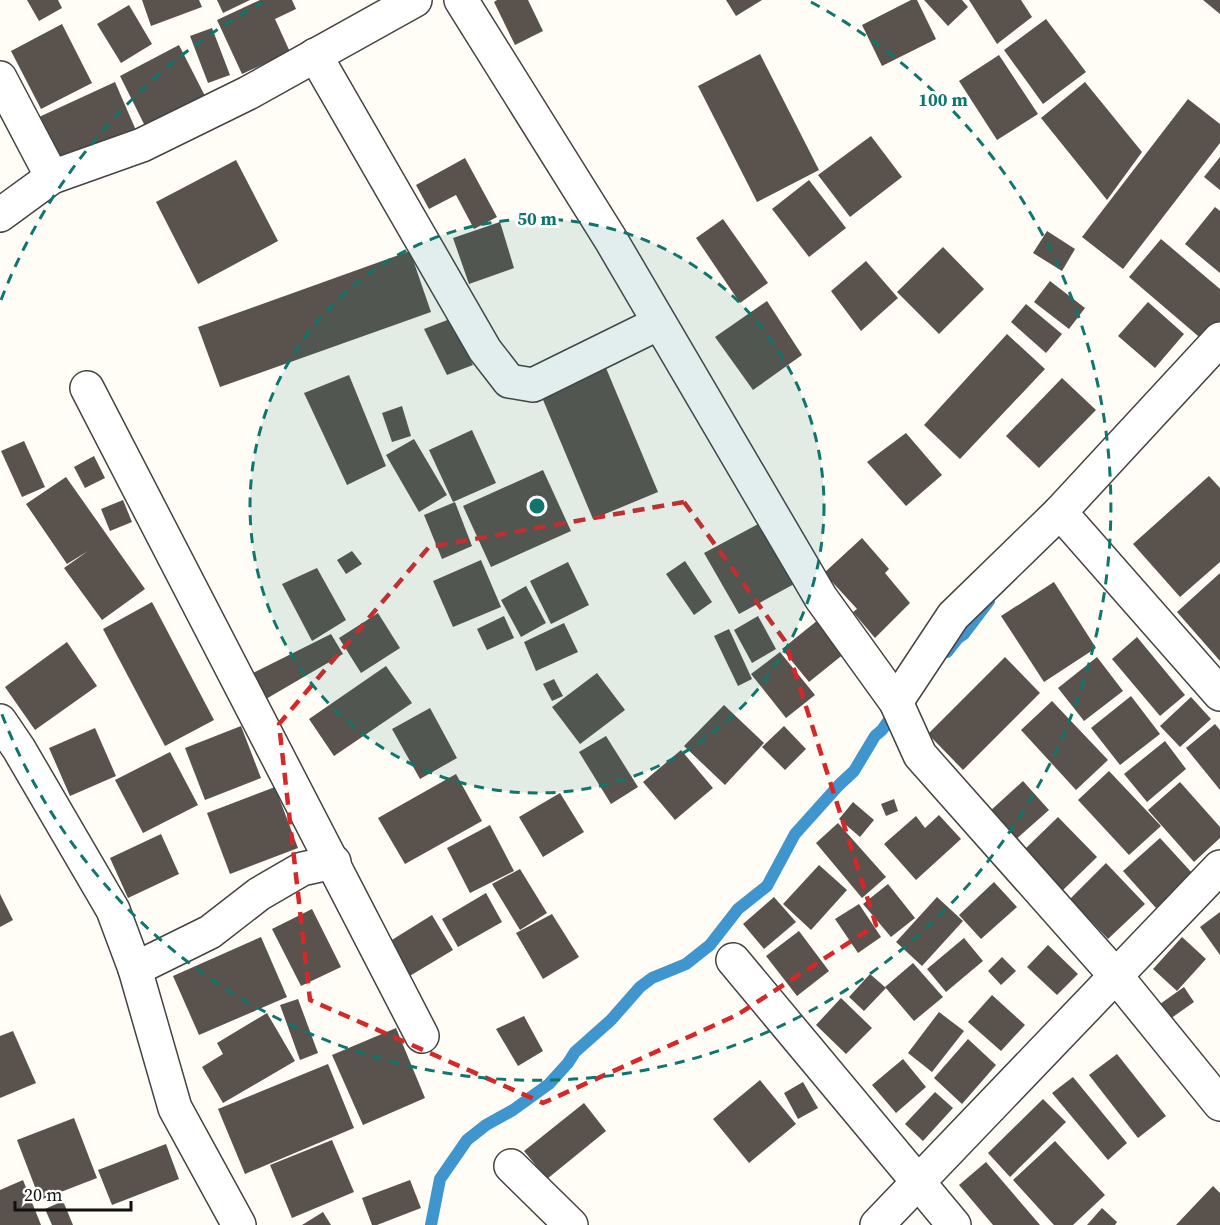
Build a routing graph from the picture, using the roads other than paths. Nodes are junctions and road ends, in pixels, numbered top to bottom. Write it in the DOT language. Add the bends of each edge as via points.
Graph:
graph roads {
  1 [pos="415,0"];
  2 [pos="460,0"];
  3 [pos="315,55"];
  4 [pos="0,78"];
  5 [pos="52,177"];
  6 [pos="0,214"];
  7 [pos="659,323"];
  8 [pos="1220,339"];
  9 [pos="87,388"];
  10 [pos="1060,512"];
  11 [pos="1220,694"];
  12 [pos="896,702"];
  13 [pos="0,721"];
  14 [pos="334,862"];
  15 [pos="1220,867"];
  16 [pos="733,960"];
  17 [pos="135,969"];
  18 [pos="1116,976"];
  19 [pos="422,1036"];
  20 [pos="1220,1104"];
  21 [pos="511,1166"];
  22 [pos="918,1182"];
  23 [pos="239,1225"];
  24 [pos="571,1225"];
  25 [pos="877,1225"];
  26 [pos="954,1225"];
  1 -- 3 [label="street"];
  2 -- 7 [label="street"];
  3 -- 5 [label="street" via="142,145"];
  3 -- 7 [label="street" via="486,350 509,381 533,385"];
  4 -- 5 [label="street"];
  5 -- 6 [label="street"];
  7 -- 12 [label="street" via="821,598"];
  8 -- 10 [label="street"];
  9 -- 14 [label="street"];
  10 -- 11 [label="street"];
  10 -- 12 [label="street" via="953,616"];
  12 -- 18 [label="street" via="920,755"];
  13 -- 17 [label="street" via="113,910"];
  14 -- 17 [label="street" via="302,869 259,894 210,932"];
  14 -- 19 [label="street"];
  15 -- 18 [label="street"];
  16 -- 22 [label="street"];
  17 -- 23 [label="street" via="175,1108"];
  18 -- 20 [label="street"];
  18 -- 22 [label="street"];
  21 -- 24 [label="street"];
  22 -- 25 [label="street"];
  22 -- 26 [label="street"];
}
